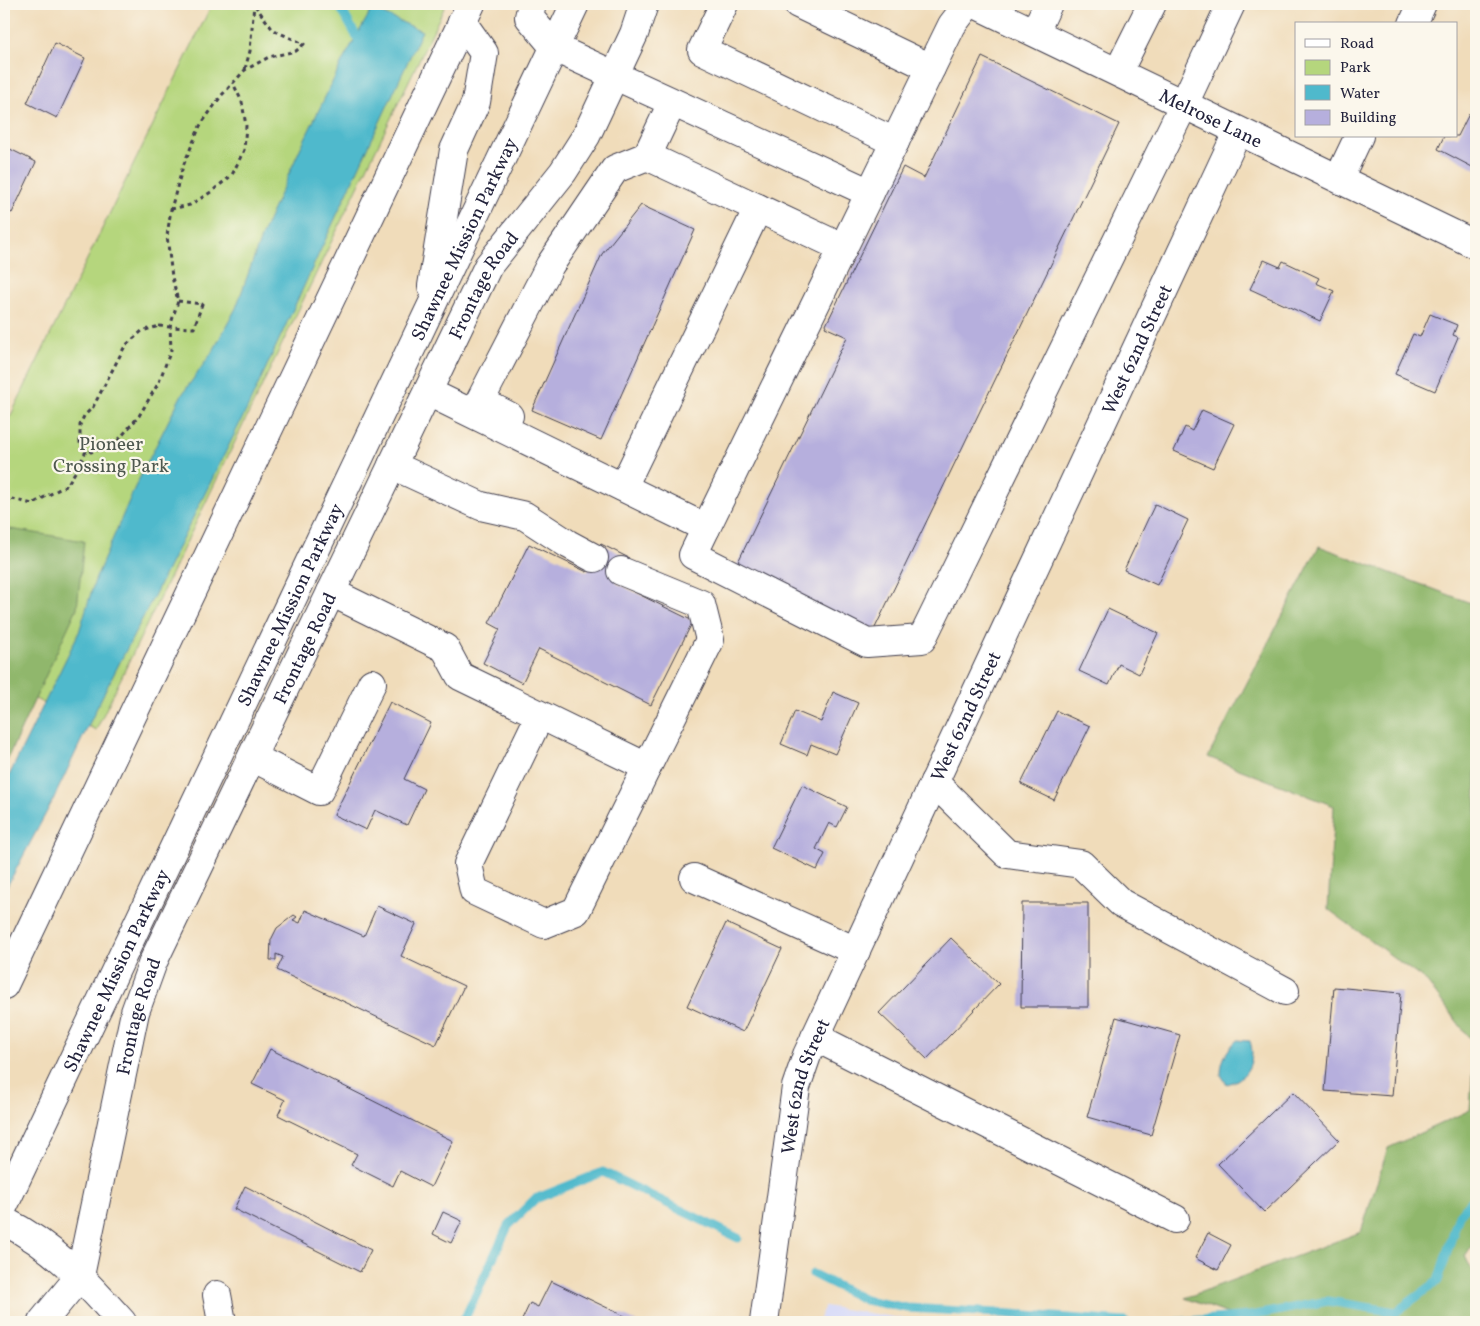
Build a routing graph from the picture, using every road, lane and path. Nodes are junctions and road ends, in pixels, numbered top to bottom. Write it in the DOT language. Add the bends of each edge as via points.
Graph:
graph roads {
  1 [pos="532,4"];
  2 [pos="575,4"];
  3 [pos="644,4"];
  4 [pos="724,4"];
  5 [pos="798,4"];
  6 [pos="968,4"];
  7 [pos="975,4"];
  8 [pos="1048,4"];
  9 [pos="1152,4"];
  10 [pos="1231,4"];
  11 [pos="1422,4"];
  12 [pos="467,13"];
  13 [pos="1414,22"];
  14 [pos="1035,32"];
  15 [pos="555,48"];
  16 [pos="931,68"];
  17 [pos="245,70"];
  18 [pos="1118,72"];
  19 [pos="614,77"];
  20 [pos="233,83"];
  21 [pos="672,103"];
  22 [pos="1184,104"];
  23 [pos="1238,131"];
  24 [pos="1358,138"];
  25 [pos="895,142"];
  26 [pos="647,156"];
  27 [pos="1339,178"];
  28 [pos="870,193"];
  29 [pos="758,208"];
  30 [pos="172,209"];
  31 [pos="1476,245"];
  32 [pos="843,248"];
  33 [pos="178,301"];
  34 [pos="426,320"];
  35 [pos="170,327"];
  36 [pos="428,392"];
  37 [pos="87,449"];
  38 [pos="392,465"];
  39 [pos="626,482"];
  40 [pos="4,497"];
  41 [pos="706,528"];
  42 [pos="594,558"];
  43 [pos="621,571"];
  44 [pos="331,592"];
  45 [pos="372,683"];
  46 [pos="540,715"];
  47 [pos="252,757"];
  48 [pos="647,767"];
  49 [pos="934,782"];
  50 [pos="694,878"];
  51 [pos="856,951"];
  52 [pos="4,986"];
  53 [pos="1285,991"];
  54 [pos="815,1037"];
  55 [pos="4,1205"];
  56 [pos="1175,1219"];
  57 [pos="4,1221"];
  58 [pos="80,1276"];
  59 [pos="217,1295"];
  60 [pos="42,1322"];
  61 [pos="122,1322"];
  62 [pos="222,1322"];
  63 [pos="764,1322"];
  1 -- 15 [label="main road" via="529,17"];
  2 -- 15 [label="main road, Shawnee Mission Parkway"];
  3 -- 19 [label="main road, Frontage Road"];
  4 -- 25 [label="main road" via="702,50"];
  5 -- 16 [label="main road"];
  6 -- 16 [label="main road" via="952,25"];
  7 -- 14 [label="main road, Melrose Lane"];
  8 -- 14 [label="main road"];
  9 -- 18 [label="main road"];
  10 -- 22 [label="main road"];
  11 -- 13 [label="main road"];
  12 -- 34 [label="main road" via="484,53 476,102 454,150"];
  12 -- 52 [label="main road"];
  14 -- 18 [label="main road, Melrose Lane"];
  15 -- 19 [label="main road"];
  15 -- 34 [label="main road, Shawnee Mission Parkway"];
  16 -- 25 [label="main road"];
  17 -- 17 [label="path" via="269,57 296,51 304,44 274,30 254,4"];
  17 -- 20 [label="path"];
  18 -- 22 [label="main road, Melrose Lane"];
  19 -- 21 [label="main road"];
  19 -- 36 [label="main road, Frontage Road" via="586,136 563,172 488,266"];
  20 -- 30 [label="path" via="200,126 182,166"];
  20 -- 30 [label="path" via="242,102 246,126 244,150 232,175 190,205"];
  21 -- 26 [label="main road"];
  21 -- 28 [label="main road"];
  22 -- 23 [label="main road, Melrose Lane"];
  22 -- 41 [label="main road" via="922,639 868,643 693,556"];
  23 -- 27 [label="main road, Melrose Lane"];
  23 -- 49 [label="main road, West 62nd Street"];
  24 -- 27 [label="main road"];
  25 -- 28 [label="main road"];
  26 -- 29 [label="main road"];
  26 -- 39 [label="main road" via="615,169 550,264 480,401"];
  27 -- 31 [label="main road, Melrose Lane"];
  28 -- 32 [label="main road"];
  29 -- 32 [label="main road"];
  29 -- 39 [label="main road"];
  30 -- 33 [label="path" via="167,236"];
  32 -- 41 [label="main road"];
  33 -- 35 [label="path"];
  33 -- 35 [label="path" via="202,304 194,328"];
  34 -- 55 [label="main road, Shawnee Mission Parkway"];
  35 -- 37 [label="path" via="171,350 139,416 114,445 91,452"];
  35 -- 37 [label="path" via="142,331 125,346 103,390 80,425 80,443"];
  36 -- 38 [label="main road, Frontage Road"];
  36 -- 39 [label="main road"];
  37 -- 40 [label="path" via="67,485 32,504"];
  38 -- 42 [label="main road" via="481,506 525,516"];
  38 -- 44 [label="main road, Frontage Road"];
  39 -- 41 [label="main road"];
  43 -- 48 [label="main road" via="701,604 710,640"];
  44 -- 46 [label="main road" via="445,648 460,676"];
  44 -- 47 [label="main road, Frontage Road"];
  45 -- 47 [label="main road" via="319,791"];
  46 -- 48 [label="main road"];
  46 -- 48 [label="main road" via="468,864 474,891 544,924 576,911"];
  47 -- 58 [label="main road, Frontage Road" via="153,962 135,1012"];
  49 -- 51 [label="main road, West 62nd Street"];
  49 -- 53 [label="main road" via="1007,854 1081,864 1122,902"];
  50 -- 51 [label="main road"];
  51 -- 54 [label="main road, West 62nd Street"];
  54 -- 56 [label="main road"];
  54 -- 63 [label="main road, West 62nd Street" via="796,1087"];
  57 -- 58 [label="main road" via="23,1230"];
  58 -- 60 [label="main road, Frontage Road"];
  58 -- 61 [label="main road"];
  59 -- 62 [label="main road"];
}
